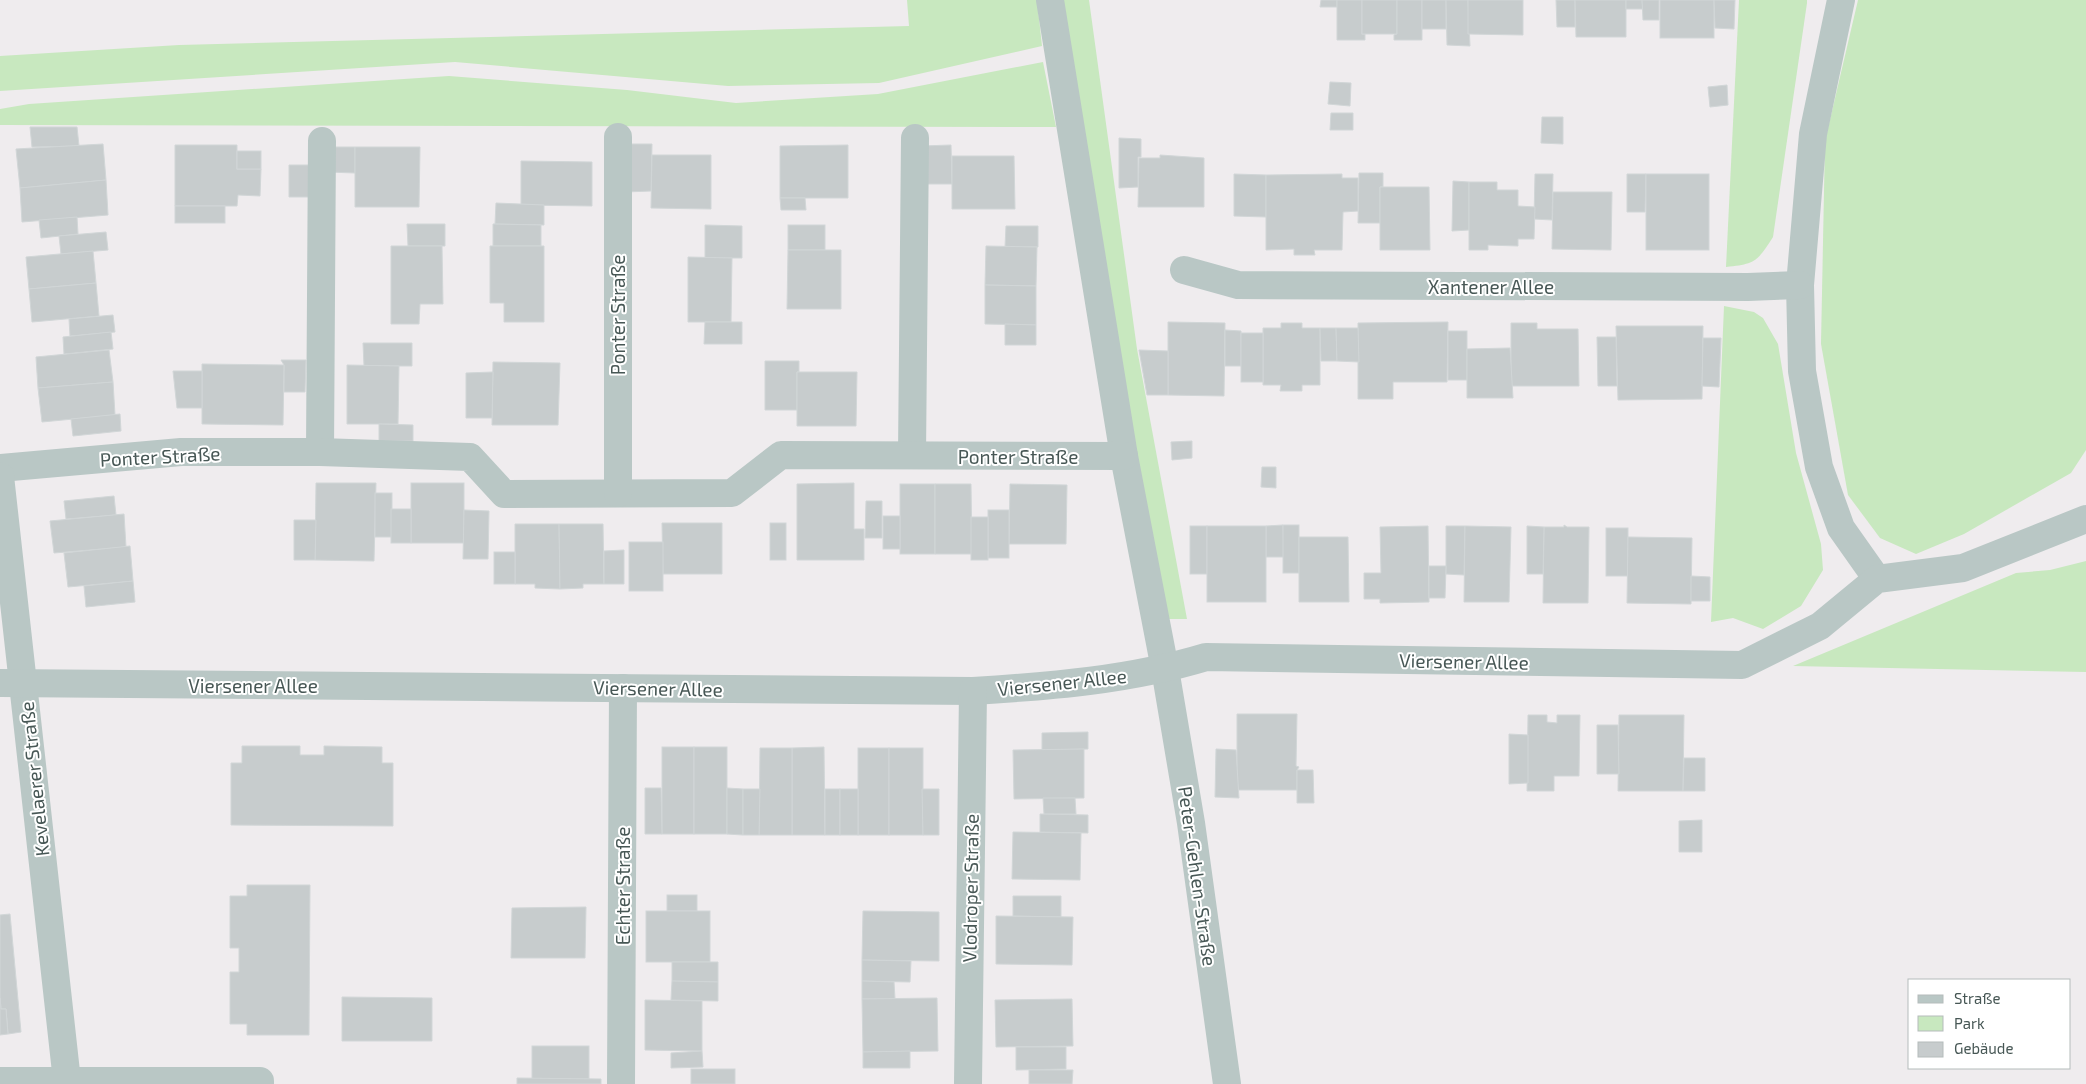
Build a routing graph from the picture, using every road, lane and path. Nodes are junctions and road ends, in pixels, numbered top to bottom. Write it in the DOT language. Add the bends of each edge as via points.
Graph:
graph roads {
  1 [pos="1050,0"];
  2 [pos="1841,0"];
  3 [pos="618,137"];
  4 [pos="915,138"];
  5 [pos="322,141"];
  6 [pos="1184,270"];
  7 [pos="1800,285"];
  8 [pos="320,452"];
  9 [pos="912,455"];
  10 [pos="1124,456"];
  11 [pos="0,468"];
  12 [pos="0,476"];
  13 [pos="618,493"];
  14 [pos="2086,519"];
  15 [pos="1877,579"];
  16 [pos="1165,669"];
  17 [pos="12,683"];
  18 [pos="623,688"];
  19 [pos="973,691"];
  20 [pos="0,1081"];
  21 [pos="67,1081"];
  22 [pos="260,1082"];
  23 [pos="621,1084"];
  24 [pos="968,1084"];
  25 [pos="1227,1084"];
  1 -- 10 [label="street, Peter-Gehlen-Straße"];
  2 -- 7 [label="street" via="1813,134"];
  3 -- 13 [label="street, Ponter Straße"];
  4 -- 9 [label="street"];
  5 -- 8 [label="street"];
  6 -- 7 [label="street, Xantener Allee" via="1238,285"];
  7 -- 15 [label="street" via="1802,371 1819,467 1841,528"];
  8 -- 11 [label="street, Ponter Straße" via="181,452"];
  8 -- 13 [label="street, Ponter Straße" via="470,456 504,494"];
  9 -- 10 [label="street, Ponter Straße"];
  9 -- 13 [label="street, Ponter Straße" via="781,455 732,493"];
  10 -- 16 [label="street, Peter-Gehlen-Straße"];
  12 -- 17 [label="street, Kevelaerer Straße"];
  14 -- 15 [label="street" via="1963,568"];
  15 -- 16 [label="street, Viersener Allee" via="1820,626 1742,665 1206,657"];
  16 -- 19 [label="street, Viersener Allee" via="1072,684"];
  16 -- 25 [label="street, Peter-Gehlen-Straße" via="1191,823"];
  17 -- 18 [label="street, Viersener Allee"];
  17 -- 21 [label="street, Kevelaerer Straße"];
  18 -- 19 [label="street, Viersener Allee"];
  18 -- 23 [label="street, Echter Straße"];
  19 -- 24 [label="street, Vlodroper Straße"];
  20 -- 21 [label="street"];
  21 -- 22 [label="street"];
}
